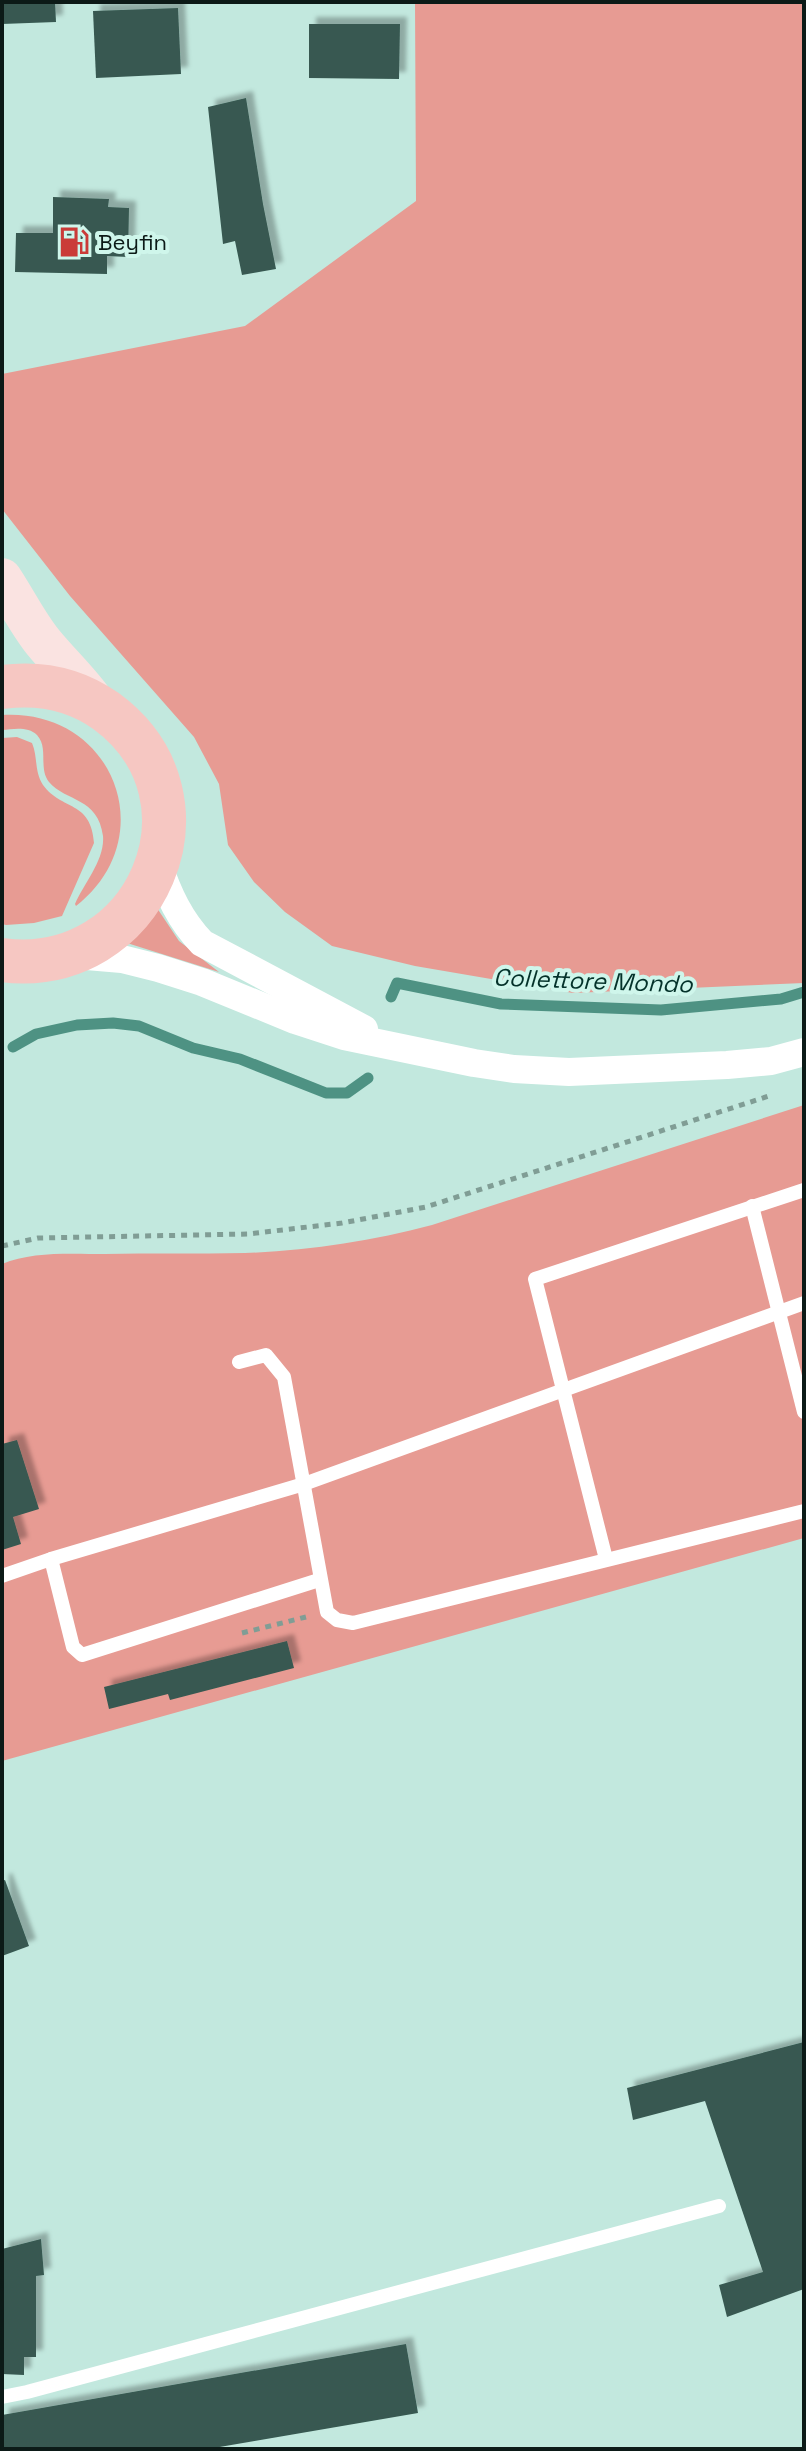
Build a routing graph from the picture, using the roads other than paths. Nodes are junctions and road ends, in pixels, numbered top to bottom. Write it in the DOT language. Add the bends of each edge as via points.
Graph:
graph roads {
  1 [pos="2,578"];
  2 [pos="2,687"];
  3 [pos="96,704"];
  4 [pos="158,864"];
  5 [pos="69,955"];
  6 [pos="5,964"];
  7 [pos="393,1045"];
  8 [pos="804,1052"];
  9 [pos="804,1190"];
  10 [pos="752,1206"];
  11 [pos="804,1303"];
  12 [pos="780,1311"];
  13 [pos="239,1362"];
  14 [pos="564,1389"];
  15 [pos="804,1412"];
  16 [pos="304,1484"];
  17 [pos="804,1511"];
  18 [pos="51,1559"];
  19 [pos="606,1559"];
  20 [pos="2,1576"];
  21 [pos="319,1580"];
  22 [pos="719,2206"];
  23 [pos="2,2397"];
  1 -- 3 [label="main road" via="40,638"];
  2 -- 3 [label="main road" via="47,686"];
  3 -- 4 [label="main road" via="117,719 150,760 164,811"];
  4 -- 5 [label="main road" via="148,888 115,929"];
  4 -- 7 [label="street" via="185,926 202,943"];
  5 -- 6 [label="main road"];
  5 -- 7 [label="street" via="158,968 295,1020"];
  7 -- 8 [label="street" via="474,1063 569,1072 727,1065"];
  9 -- 10 [label="lane"];
  10 -- 12 [label="lane"];
  10 -- 14 [label="lane" via="535,1279"];
  11 -- 12 [label="lane"];
  12 -- 14 [label="lane"];
  12 -- 15 [label="lane"];
  13 -- 16 [label="lane" via="266,1355 284,1377"];
  14 -- 16 [label="lane"];
  14 -- 19 [label="lane"];
  16 -- 18 [label="lane"];
  16 -- 21 [label="lane"];
  17 -- 19 [label="lane"];
  18 -- 20 [label="lane"];
  18 -- 21 [label="lane" via="73,1647 82,1655"];
  19 -- 21 [label="lane" via="353,1623 327,1612"];
  22 -- 23 [label="lane"];
}
